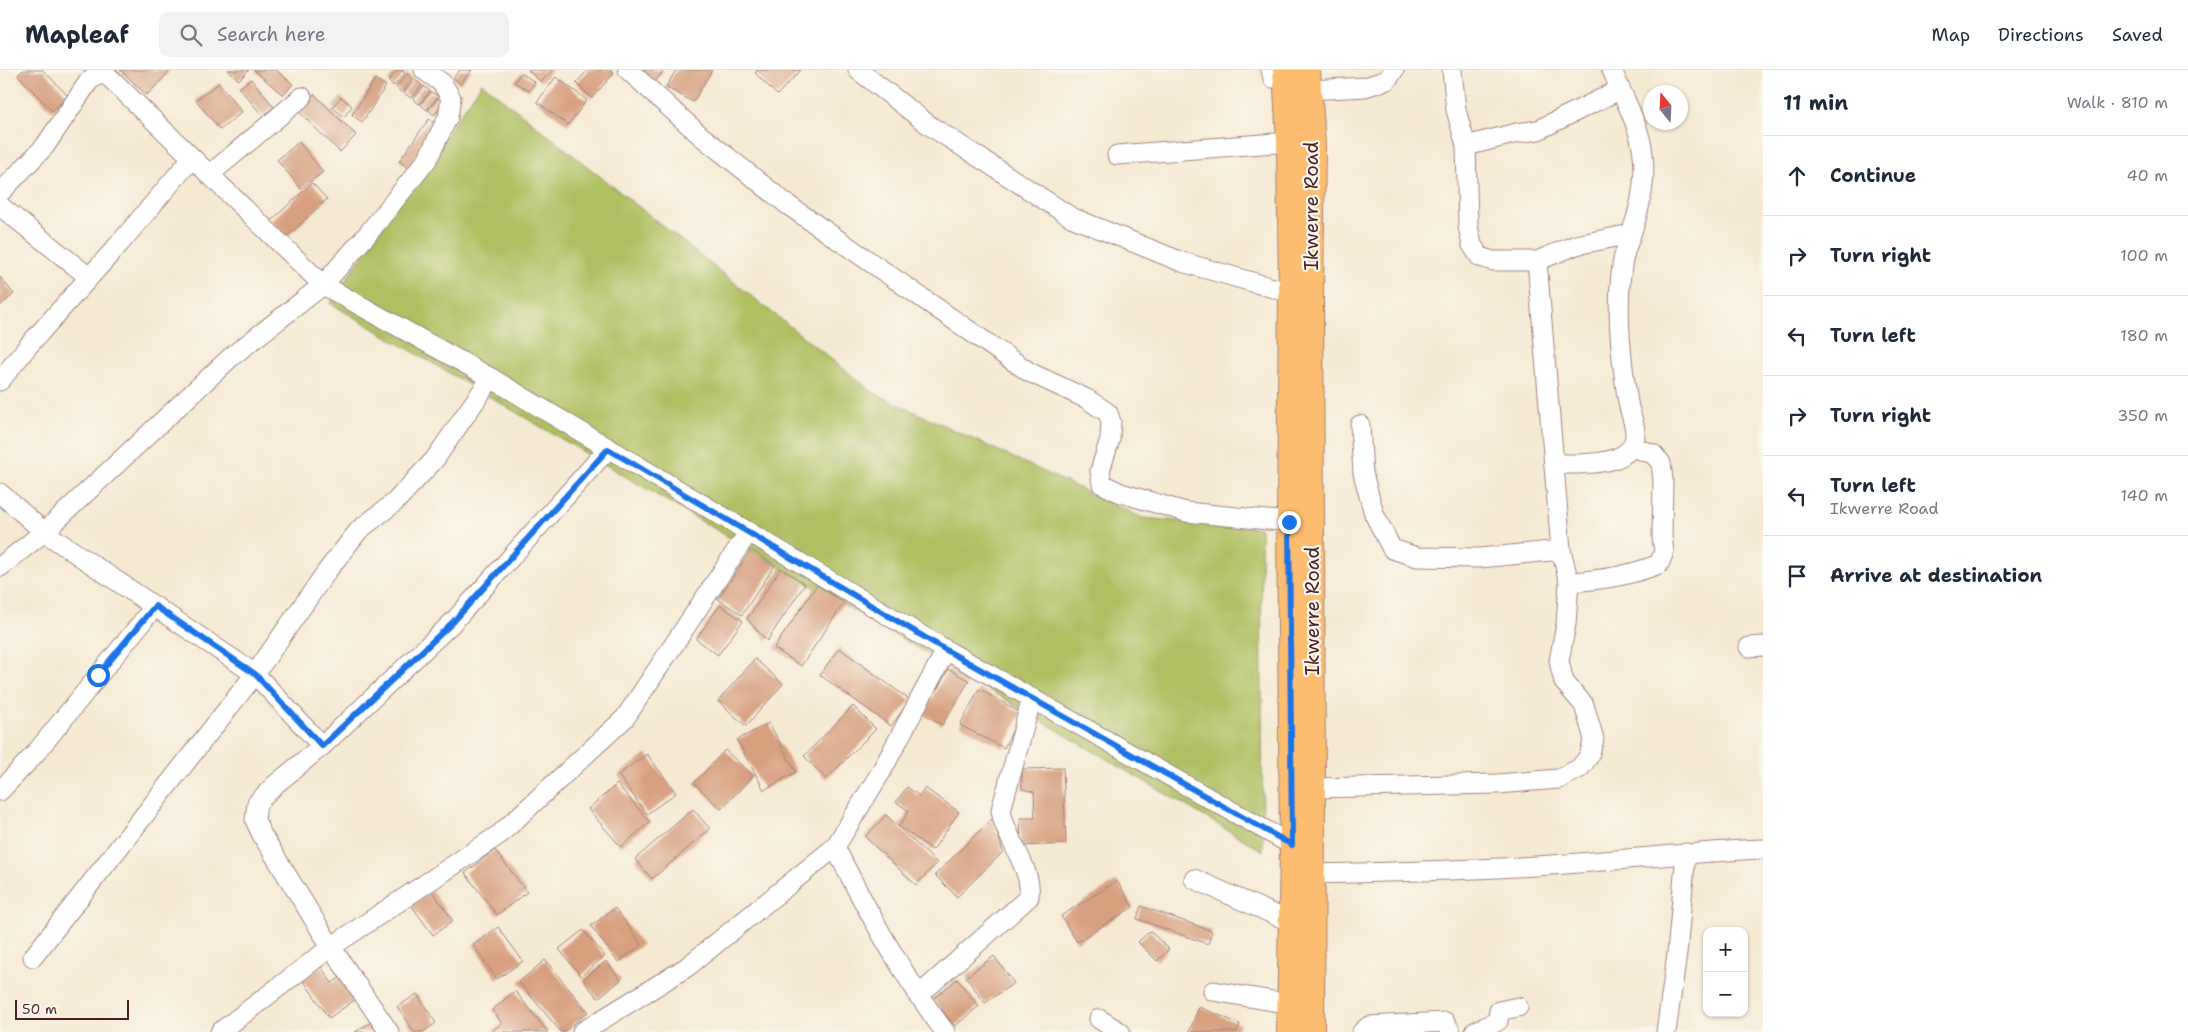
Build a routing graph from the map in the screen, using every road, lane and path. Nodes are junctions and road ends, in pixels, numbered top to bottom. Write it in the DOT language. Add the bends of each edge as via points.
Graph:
graph roads {
  1 [pos="424,70"];
  2 [pos="628,70"];
  3 [pos="858,70"];
  4 [pos="1394,70"];
  5 [pos="1452,70"];
  6 [pos="1612,70"];
  7 [pos="100,72"];
  8 [pos="1276,73"];
  9 [pos="1308,80"];
  10 [pos="1619,90"];
  11 [pos="302,96"];
  12 [pos="1290,142"];
  13 [pos="1466,146"];
  14 [pos="1117,155"];
  15 [pos="192,158"];
  16 [pos="209,175"];
  17 [pos="0,193"];
  18 [pos="0,206"];
  19 [pos="1631,234"];
  20 [pos="1537,261"];
  21 [pos="89,277"];
  22 [pos="323,285"];
  23 [pos="1291,293"];
  24 [pos="491,378"];
  25 [pos="0,381"];
  26 [pos="1360,425"];
  27 [pos="1632,446"];
  28 [pos="608,449"];
  29 [pos="1554,464"];
  30 [pos="0,493"];
  31 [pos="1289,522"];
  32 [pos="44,532"];
  33 [pos="748,533"];
  34 [pos="1561,550"];
  35 [pos="0,567"];
  36 [pos="1569,582"];
  37 [pos="155,606"];
  38 [pos="946,650"];
  39 [pos="255,674"];
  40 [pos="1032,698"];
  41 [pos="322,746"];
  42 [pos="1313,788"];
  43 [pos="0,791"];
  44 [pos="1292,845"];
  45 [pos="835,847"];
  46 [pos="1763,849"];
  47 [pos="1686,853"];
  48 [pos="1312,874"];
  49 [pos="1194,879"];
  50 [pos="1291,922"];
  51 [pos="331,947"];
  52 [pos="33,957"];
  53 [pos="1213,991"];
  54 [pos="918,996"];
  55 [pos="1290,1004"];
  56 [pos="1518,1007"];
  57 [pos="1100,1019"];
  58 [pos="220,1032"];
  59 [pos="389,1032"];
  60 [pos="582,1032"];
  61 [pos="945,1032"];
  62 [pos="1120,1032"];
  63 [pos="1289,1032"];
  64 [pos="1312,1032"];
  65 [pos="1362,1032"];
  66 [pos="1451,1032"];
  67 [pos="1474,1032"];
  68 [pos="1666,1032"];
  1 -- 22 [label="street" via="442,83 451,98 448,117 427,160"];
  2 -- 31 [label="street" via="701,136 788,205 1029,372 1087,399 1108,413 1110,439 1100,471 1102,484 1186,512"];
  3 -- 23 [label="street" via="929,125 1071,218 1182,262"];
  4 -- 9 [label="street" via="1387,80 1364,87"];
  5 -- 13 [label="street" via="1456,110"];
  6 -- 10 [label="street"];
  7 -- 15 [label="street" via="108,76"];
  7 -- 17 [label="street" via="89,81 45,146"];
  8 -- 12 [label="main road, Ikwerre Road"];
  9 -- 42 [label="main road, Ikwerre Road" via="1313,146"];
  10 -- 13 [label="street" via="1538,130"];
  10 -- 19 [label="street" via="1640,138 1645,163 1638,215"];
  11 -- 16 [label="street"];
  12 -- 14 [label="street"];
  12 -- 23 [label="main road, Ikwerre Road"];
  13 -- 20 [label="street" via="1465,188 1472,245 1480,257 1493,261"];
  15 -- 16 [label="street"];
  15 -- 21 [label="street"];
  16 -- 22 [label="street"];
  18 -- 21 [label="street"];
  19 -- 20 [label="street" via="1576,245"];
  19 -- 27 [label="street" via="1622,264 1618,303 1628,404 1636,430"];
  20 -- 29 [label="street"];
  21 -- 25 [label="street"];
  22 -- 24 [label="street"];
  22 -- 32 [label="street" via="232,357"];
  23 -- 31 [label="main road, Ikwerre Road"];
  24 -- 28 [label="street"];
  24 -- 39 [label="street" via="435,459 395,502 359,530"];
  26 -- 34 [label="street" via="1363,473 1374,514 1392,549 1417,557 1480,558"];
  27 -- 29 [label="street" via="1620,458 1599,463"];
  27 -- 36 [label="street" via="1653,454 1660,463 1664,552 1659,564 1604,579"];
  28 -- 33 [label="street"];
  28 -- 41 [label="street" via="453,622"];
  29 -- 34 [label="street"];
  30 -- 32 [label="street"];
  31 -- 44 [label="main road, Ikwerre Road"];
  32 -- 35 [label="street"];
  32 -- 37 [label="street"];
  33 -- 38 [label="street"];
  33 -- 51 [label="street" via="625,718 500,834"];
  34 -- 36 [label="street"];
  36 -- 42 [label="street" via="1560,661 1564,682 1584,706 1594,739 1580,768 1559,779 1497,784"];
  37 -- 39 [label="street"];
  37 -- 43 [label="street" via="34,755"];
  38 -- 40 [label="street"];
  38 -- 45 [label="street"];
  39 -- 41 [label="street"];
  39 -- 52 [label="street"];
  40 -- 44 [label="street"];
  40 -- 54 [label="street" via="1001,810 1002,821 1027,876 1030,897"];
  41 -- 51 [label="street" via="257,804 255,820"];
  42 -- 48 [label="main road, Ikwerre Road"];
  44 -- 50 [label="main road, Ikwerre Road"];
  45 -- 54 [label="street" via="877,929"];
  45 -- 60 [label="street" via="687,967"];
  46 -- 47 [label="street"];
  47 -- 48 [label="street" via="1567,864"];
  47 -- 68 [label="street"];
  48 -- 64 [label="main road, Ikwerre Road"];
  49 -- 50 [label="street"];
  50 -- 55 [label="main road, Ikwerre Road"];
  51 -- 58 [label="street"];
  51 -- 59 [label="street"];
  53 -- 55 [label="street"];
  54 -- 61 [label="street"];
  55 -- 63 [label="main road, Ikwerre Road"];
  56 -- 67 [label="street" via="1500,1011 1498,1020"];
  57 -- 62 [label="street"];
  65 -- 66 [label="street" via="1369,1026 1445,1022"];
}
